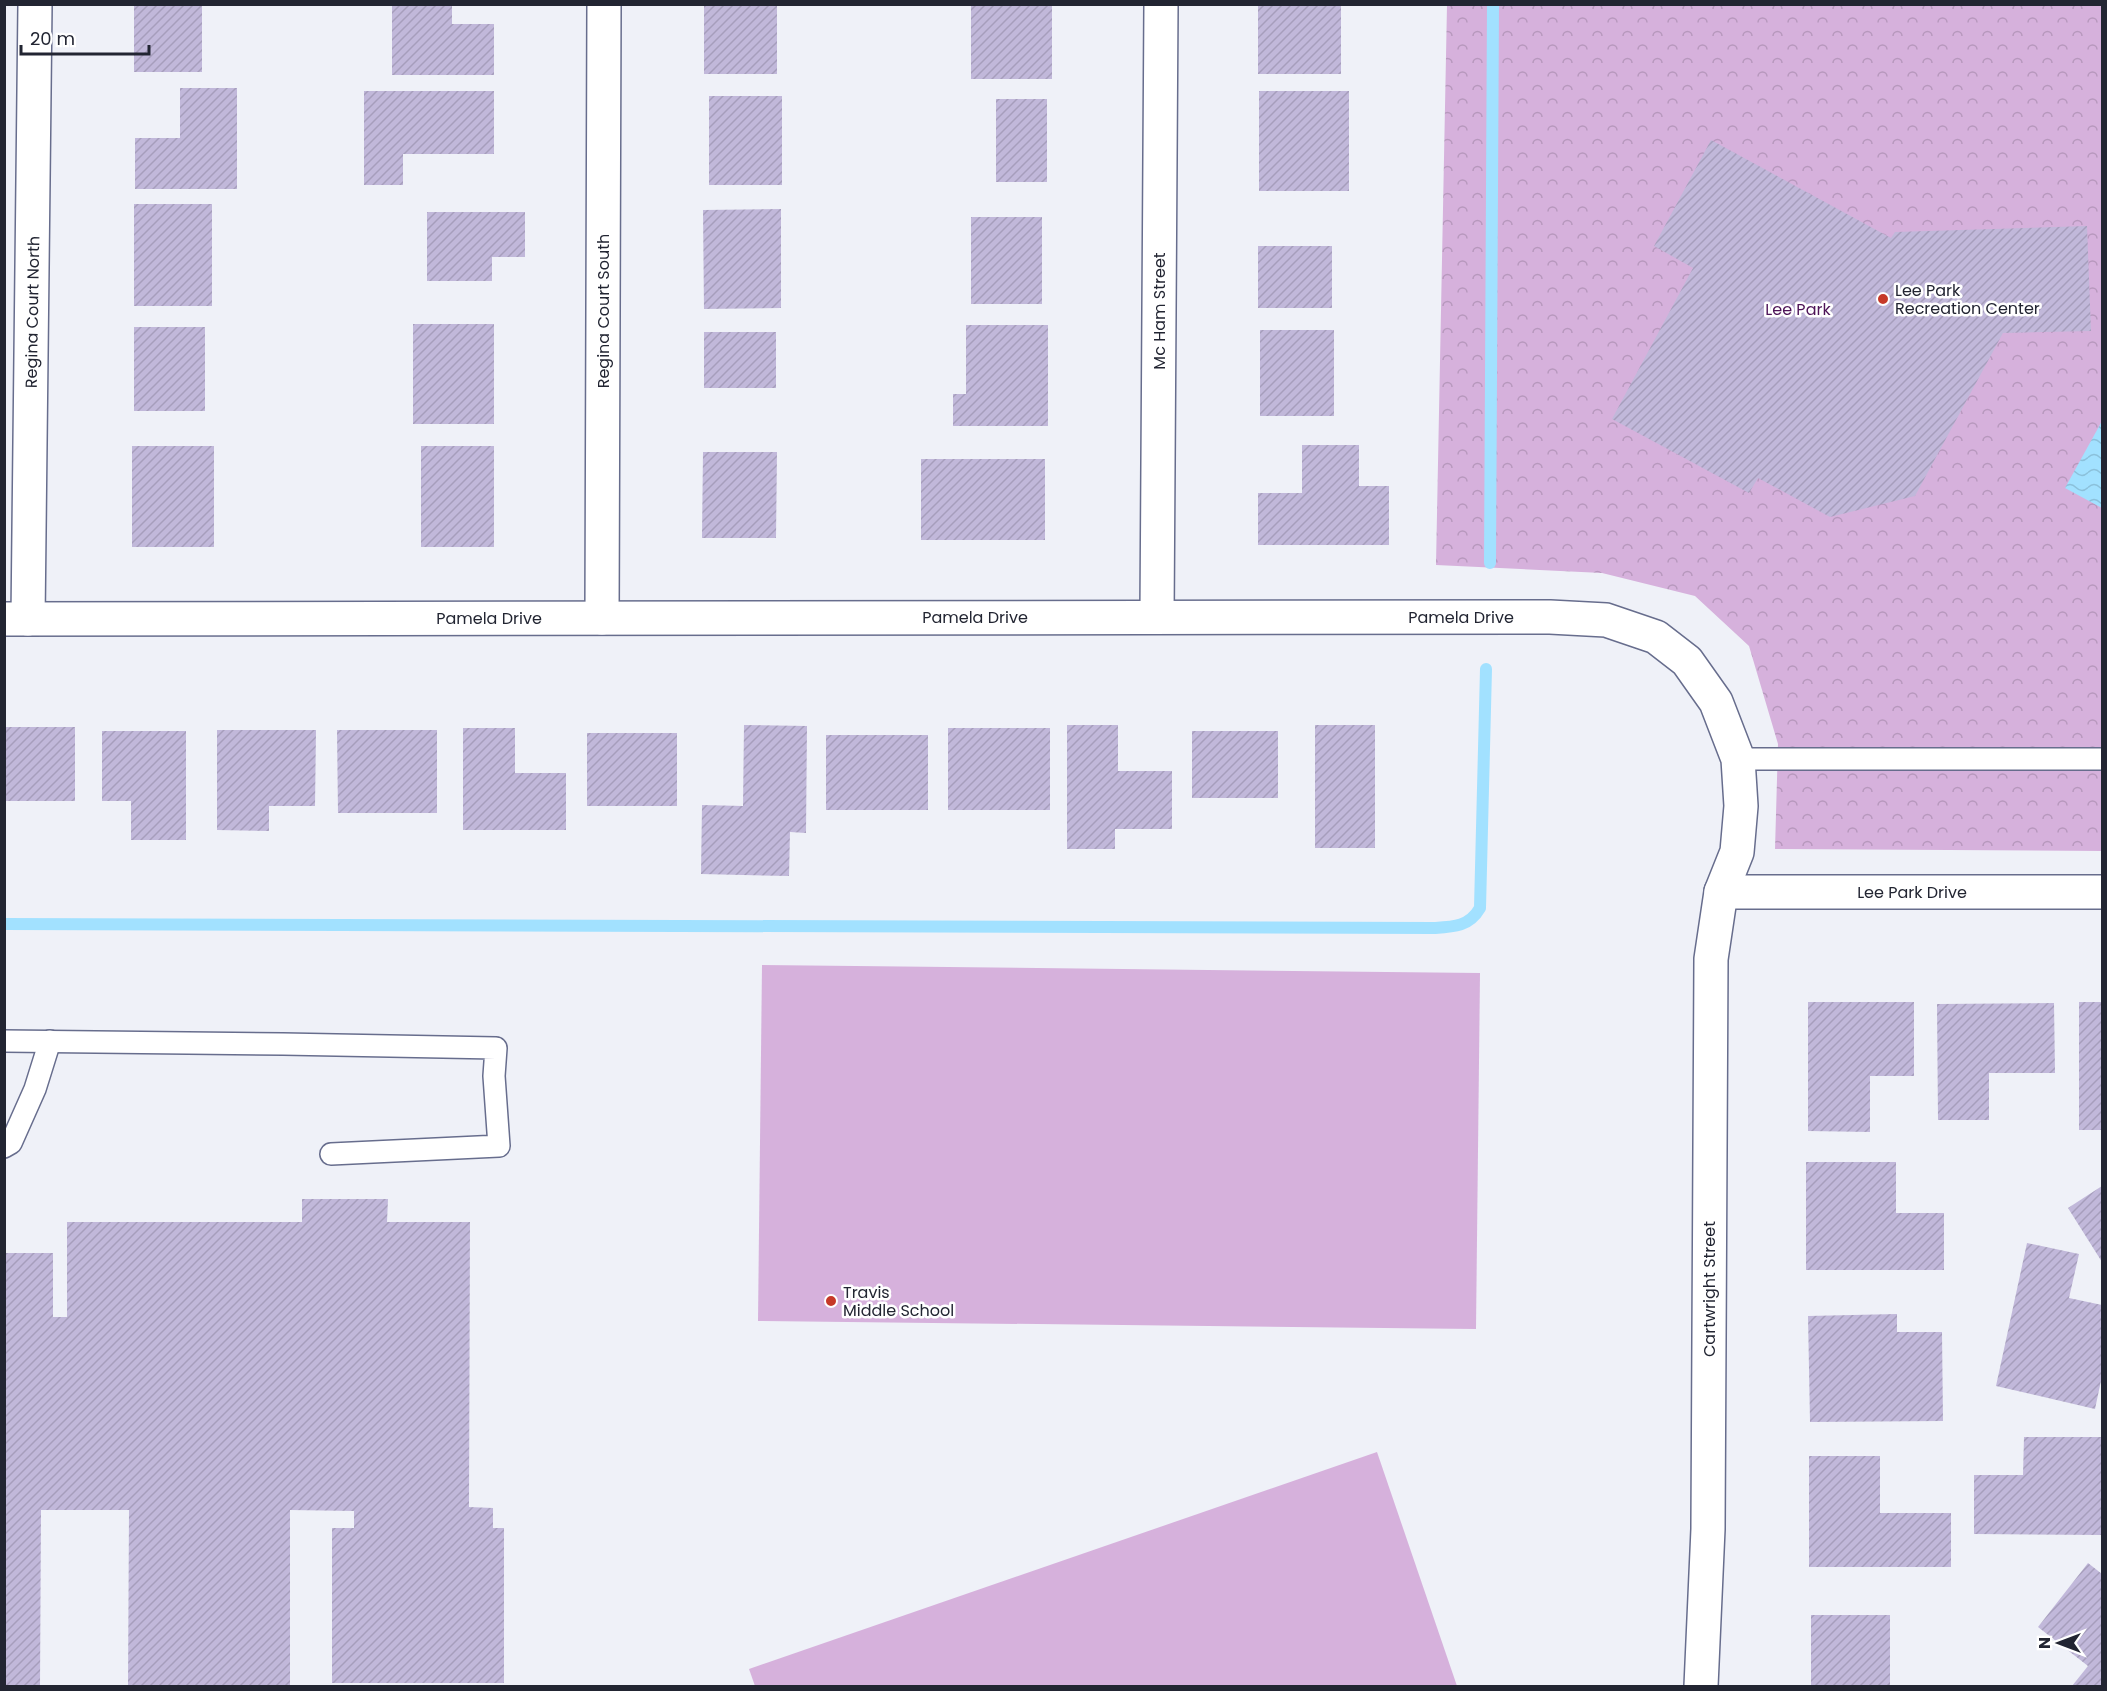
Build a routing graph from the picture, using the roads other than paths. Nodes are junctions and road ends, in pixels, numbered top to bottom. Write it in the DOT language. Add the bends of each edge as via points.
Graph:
graph roads {
  1 [pos="35,4"];
  2 [pos="604,4"];
  3 [pos="1161,4"];
  4 [pos="1157,617"];
  5 [pos="602,618"];
  6 [pos="16,619"];
  7 [pos="1738,759"];
  8 [pos="2103,759"];
  9 [pos="1721,892"];
  10 [pos="2103,892"];
  11 [pos="4,1041"];
  12 [pos="50,1041"];
  13 [pos="4,1147"];
  14 [pos="331,1154"];
  15 [pos="1701,1686"];
  1 -- 6 [label="street, Regina Court North"];
  2 -- 5 [label="street, Regina Court South"];
  3 -- 4 [label="street, Mc Ham Street"];
  4 -- 5 [label="street, Pamela Drive"];
  4 -- 7 [label="street, Pamela Drive" via="1606,620 1656,638 1687,661 1716,702"];
  5 -- 6 [label="street, Pamela Drive"];
  7 -- 8 [label="lane"];
  7 -- 9 [label="street, Pamela Drive" via="1741,806 1737,852"];
  9 -- 10 [label="street, Lee Park Drive"];
  9 -- 15 [label="street, Cartwright Street" via="1711,959 1708,1529"];
  11 -- 12 [label="lane"];
  12 -- 13 [label="lane" via="35,1089 11,1143"];
  12 -- 14 [label="lane" via="496,1048 499,1146"];
}
